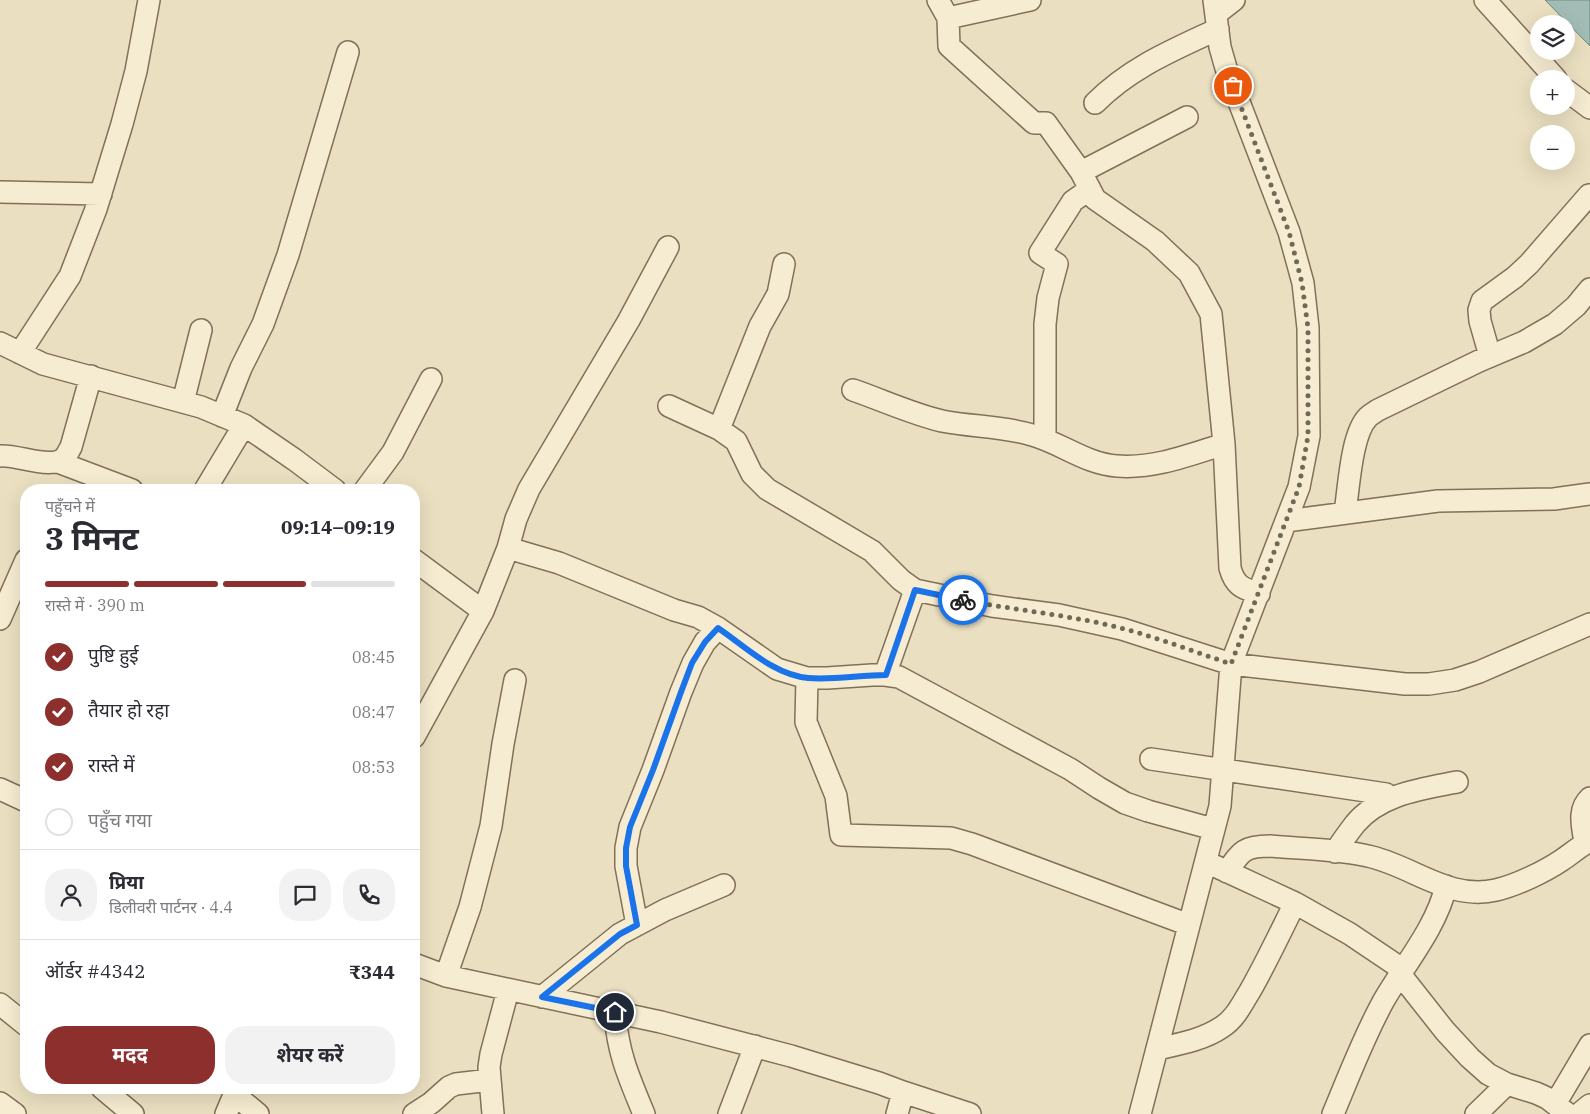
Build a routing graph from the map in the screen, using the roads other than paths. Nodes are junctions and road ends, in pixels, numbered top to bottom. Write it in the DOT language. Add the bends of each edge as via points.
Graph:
graph roads {
  1 [pos="148,0"];
  2 [pos="1030,0"];
  3 [pos="1234,0"];
  4 [pos="1485,0"];
  5 [pos="943,9"];
  6 [pos="1216,14"];
  7 [pos="348,52"];
  8 [pos="1548,70"];
  9 [pos="1575,97"];
  10 [pos="1095,103"];
  11 [pos="1590,108"];
  12 [pos="1187,117"];
  13 [pos="1085,180"];
  14 [pos="0,192"];
  15 [pos="101,194"];
  16 [pos="1590,195"];
  17 [pos="668,247"];
  18 [pos="784,264"];
  19 [pos="1590,289"];
  20 [pos="202,330"];
  21 [pos="0,344"];
  22 [pos="20,353"];
  23 [pos="1490,356"];
  24 [pos="91,376"];
  25 [pos="431,379"];
  26 [pos="853,390"];
  27 [pos="182,402"];
  28 [pos="669,406"];
  29 [pos="222,416"];
  30 [pos="244,425"];
  31 [pos="718,429"];
  32 [pos="1045,439"];
  33 [pos="1224,444"];
  34 [pos="0,456"];
  35 [pos="58,462"];
  36 [pos="116,484"];
  37 [pos="209,484"];
  38 [pos="327,484"];
  39 [pos="369,484"];
  40 [pos="1590,494"];
  41 [pos="1345,512"];
  42 [pos="1286,520"];
  43 [pos="508,548"];
  44 [pos="420,564"];
  45 [pos="20,574"];
  46 [pos="915,590"];
  47 [pos="1259,594"];
  48 [pos="483,611"];
  49 [pos="0,619"];
  50 [pos="1590,624"];
  51 [pos="718,628"];
  52 [pos="1231,664"];
  53 [pos="886,675"];
  54 [pos="807,678"];
  55 [pos="515,680"];
  56 [pos="420,726"];
  57 [pos="1151,758"];
  58 [pos="1222,770"];
  59 [pos="1457,782"];
  60 [pos="0,790"];
  61 [pos="1386,794"];
  62 [pos="20,798"];
  63 [pos="1590,798"];
  64 [pos="1213,829"];
  65 [pos="1588,842"];
  66 [pos="1335,852"];
  67 [pos="1205,862"];
  68 [pos="1227,872"];
  69 [pos="724,885"];
  70 [pos="1446,886"];
  71 [pos="1295,903"];
  72 [pos="637,925"];
  73 [pos="1189,925"];
  74 [pos="420,966"];
  75 [pos="1401,972"];
  76 [pos="446,976"];
  77 [pos="508,990"];
  78 [pos="542,997"];
  79 [pos="0,1004"];
  80 [pos="615,1012"];
  81 [pos="20,1020"];
  82 [pos="1590,1045"];
  83 [pos="755,1046"];
  84 [pos="1157,1049"];
  85 [pos="490,1080"];
  86 [pos="1507,1084"];
  87 [pos="903,1092"];
  88 [pos="109,1094"];
  89 [pos="235,1094"];
  90 [pos="239,1094"];
  91 [pos="0,1103"];
  92 [pos="1590,1104"];
  93 [pos="1562,1109"];
  94 [pos="15,1114"];
  95 [pos="133,1114"];
  96 [pos="226,1114"];
  97 [pos="258,1114"];
  98 [pos="414,1114"];
  99 [pos="493,1114"];
  100 [pos="644,1114"];
  101 [pos="728,1114"];
  102 [pos="898,1114"];
  103 [pos="970,1114"];
  104 [pos="1140,1114"];
  105 [pos="1332,1114"];
  106 [pos="1476,1114"];
  107 [pos="1579,1114"];
  1 -- 15 [label="street" via="136,71"];
  2 -- 5 [label="street"];
  3 -- 6 [label="street"];
  4 -- 8 [label="street"];
  5 -- 13 [label="street" via="949,46 1034,123 1046,123"];
  6 -- 10 [label="street"];
  6 -- 42 [label="street" via="1226,68 1289,232 1302,283 1308,328 1308,436 1299,487"];
  7 -- 29 [label="street" via="288,255 263,324"];
  9 -- 11 [label="street"];
  12 -- 13 [label="street"];
  13 -- 32 [label="street" via="1040,253 1057,264 1044,324"];
  13 -- 33 [label="street" via="1095,199 1155,241 1189,273 1211,314"];
  14 -- 15 [label="street"];
  15 -- 22 [label="street" via="70,276"];
  16 -- 23 [label="street" via="1516,277 1480,305 1480,321"];
  17 -- 43 [label="street" via="629,320 529,488"];
  18 -- 31 [label="street" via="778,294 760,326"];
  19 -- 23 [label="street" via="1555,324"];
  20 -- 27 [label="street"];
  21 -- 22 [label="street"];
  22 -- 24 [label="street" via="43,364"];
  23 -- 41 [label="street" via="1367,418 1354,448"];
  24 -- 27 [label="street"];
  24 -- 35 [label="street" via="71,447"];
  25 -- 39 [label="street" via="393,452"];
  26 -- 32 [label="street" via="942,421"];
  27 -- 29 [label="street"];
  28 -- 31 [label="street"];
  29 -- 30 [label="street"];
  30 -- 37 [label="street"];
  30 -- 38 [label="street"];
  31 -- 46 [label="street" via="736,441 752,474 767,490 872,550"];
  32 -- 33 [label="street" via="1094,461 1115,466 1166,462"];
  33 -- 47 [label="street" via="1230,568 1233,579 1241,587"];
  34 -- 35 [label="street"];
  35 -- 36 [label="street"];
  40 -- 41 [label="street" via="1438,501"];
  41 -- 42 [label="street"];
  42 -- 47 [label="street"];
  43 -- 48 [label="street"];
  43 -- 51 [label="street" via="559,563 698,617"];
  44 -- 48 [label="street"];
  45 -- 49 [label="street"];
  46 -- 52 [label="street" via="1122,628"];
  46 -- 53 [label="street"];
  47 -- 52 [label="street"];
  48 -- 56 [label="street"];
  50 -- 52 [label="street" via="1479,672 1429,684"];
  51 -- 54 [label="street" via="777,669"];
  51 -- 72 [label="street" via="692,663 630,827 626,866"];
  52 -- 58 [label="street"];
  53 -- 54 [label="street"];
  53 -- 64 [label="street" via="899,678 1070,769 1125,803"];
  54 -- 73 [label="street" via="806,722 836,796 841,835 951,838"];
  55 -- 76 [label="street" via="491,826 470,907"];
  57 -- 58 [label="street"];
  58 -- 61 [label="street"];
  58 -- 64 [label="street" via="1220,806"];
  59 -- 66 [label="street" via="1410,791 1388,799 1356,822"];
  60 -- 62 [label="street"];
  63 -- 65 [label="street" via="1583,806 1581,817"];
  64 -- 67 [label="street"];
  65 -- 70 [label="street" via="1559,862 1495,890 1477,892"];
  66 -- 68 [label="street" via="1256,846 1239,854"];
  66 -- 70 [label="street" via="1387,861"];
  67 -- 68 [label="street"];
  67 -- 73 [label="street"];
  68 -- 71 [label="street"];
  69 -- 72 [label="street"];
  70 -- 75 [label="street" via="1432,924"];
  71 -- 75 [label="street" via="1350,934"];
  71 -- 84 [label="street" via="1261,972 1234,1016 1208,1035"];
  72 -- 78 [label="street" via="620,934"];
  73 -- 84 [label="street"];
  74 -- 76 [label="street"];
  75 -- 86 [label="street" via="1445,1031 1470,1058 1488,1074"];
  75 -- 105 [label="street" via="1383,1001"];
  76 -- 77 [label="street"];
  77 -- 78 [label="street"];
  77 -- 85 [label="street" via="491,1054"];
  78 -- 80 [label="street"];
  79 -- 81 [label="street"];
  80 -- 83 [label="street"];
  80 -- 100 [label="street" via="623,1065"];
  82 -- 93 [label="street"];
  83 -- 87 [label="street"];
  83 -- 101 [label="street"];
  84 -- 104 [label="street"];
  85 -- 98 [label="street" via="456,1084"];
  85 -- 99 [label="street"];
  86 -- 93 [label="street" via="1536,1093"];
  86 -- 106 [label="street"];
  87 -- 102 [label="street"];
  87 -- 103 [label="street"];
  88 -- 95 [label="street"];
  89 -- 96 [label="street"];
  90 -- 97 [label="street"];
  91 -- 94 [label="street"];
  92 -- 107 [label="street"];
}
